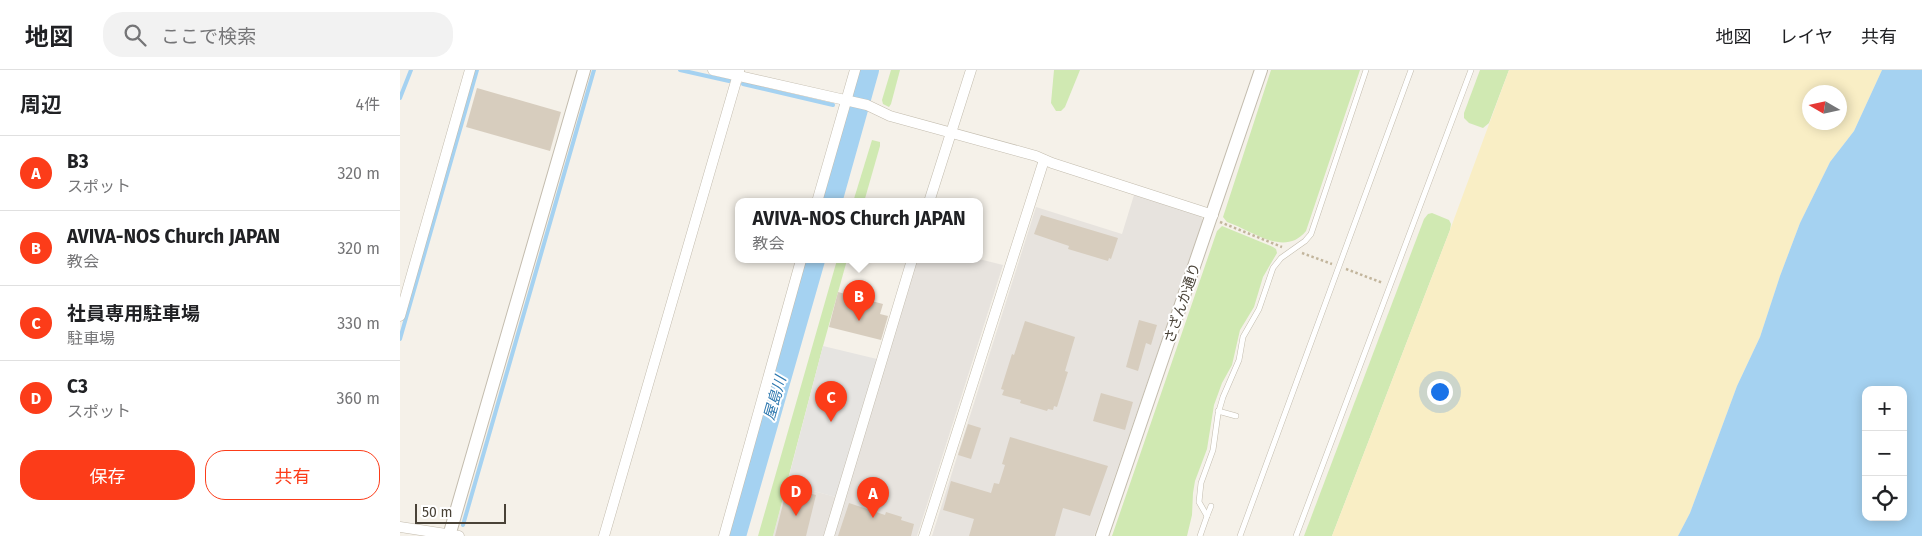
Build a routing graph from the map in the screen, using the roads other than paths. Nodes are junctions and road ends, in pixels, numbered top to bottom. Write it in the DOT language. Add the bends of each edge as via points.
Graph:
graph roads {
  1 [pos="470,70"];
  2 [pos="584,70"];
  3 [pos="713,70"];
  4 [pos="855,70"];
  5 [pos="971,70"];
  6 [pos="1261,70"];
  7 [pos="1366,70"];
  8 [pos="1411,70"];
  9 [pos="1471,70"];
  10 [pos="739,73"];
  11 [pos="848,101"];
  12 [pos="950,132"];
  13 [pos="1044,160"];
  14 [pos="818,198"];
  15 [pos="930,198"];
  16 [pos="1216,218"];
  17 [pos="800,263"];
  18 [pos="911,263"];
  19 [pos="400,316"];
  20 [pos="1218,411"];
  21 [pos="1236,416"];
  22 [pos="1211,506"];
  23 [pos="1208,516"];
  24 [pos="400,527"];
  25 [pos="453,536"];
  26 [pos="604,536"];
  27 [pos="724,536"];
  28 [pos="829,536"];
  29 [pos="924,536"];
  30 [pos="1102,536"];
  31 [pos="1200,536"];
  32 [pos="1240,536"];
  33 [pos="1296,536"];
  1 -- 19 [label="street"];
  2 -- 25 [label="street"];
  3 -- 10 [label="street"];
  4 -- 11 [label="street"];
  5 -- 12 [label="street"];
  6 -- 16 [label="street, さざんか通り"];
  7 -- 20 [label="lane" via="1311,234 1281,258 1268,279 1259,309 1243,337 1239,360"];
  8 -- 32 [label="lane"];
  9 -- 33 [label="lane"];
  10 -- 11 [label="street"];
  10 -- 26 [label="street"];
  11 -- 12 [label="street"];
  11 -- 14 [label="street"];
  12 -- 13 [label="street"];
  12 -- 15 [label="street"];
  13 -- 16 [label="street"];
  13 -- 29 [label="street"];
  16 -- 30 [label="street, さざんか通り"];
  17 -- 27 [label="street"];
  18 -- 28 [label="street"];
  20 -- 21 [label="lane"];
  20 -- 23 [label="lane" via="1213,450 1198,493 1199,502"];
  22 -- 23 [label="lane"];
  23 -- 31 [label="lane"];
  24 -- 25 [label="street"];
}
